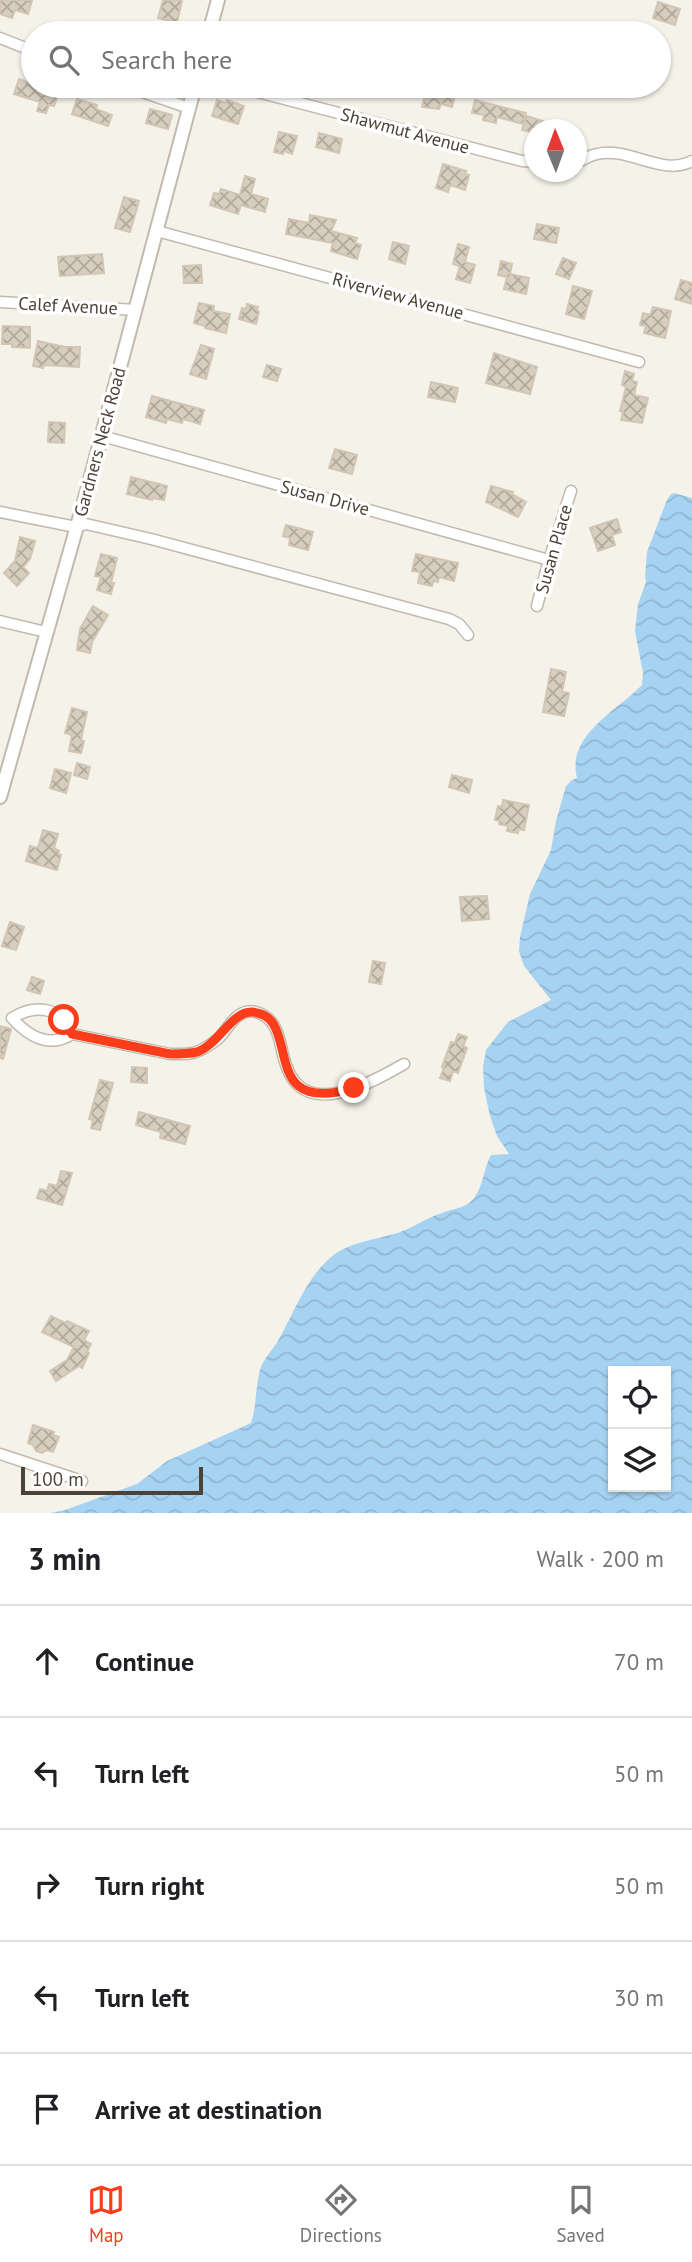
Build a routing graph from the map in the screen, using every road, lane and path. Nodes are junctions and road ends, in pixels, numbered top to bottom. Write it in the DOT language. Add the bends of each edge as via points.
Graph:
graph roads {
  1 [pos="218,0"];
  2 [pos="212,21"];
  3 [pos="0,38"];
  4 [pos="21,46"];
  5 [pos="160,98"];
  6 [pos="192,98"];
  7 [pos="281,98"];
  8 [pos="189,108"];
  9 [pos="587,158"];
  10 [pos="524,161"];
  11 [pos="692,161"];
  12 [pos="157,231"];
  13 [pos="0,302"];
  14 [pos="136,310"];
  15 [pos="639,362"];
  16 [pos="102,436"];
  17 [pos="570,491"];
  18 [pos="0,512"];
  19 [pos="76,527"];
  20 [pos="549,560"];
  21 [pos="537,606"];
  22 [pos="0,621"];
  23 [pos="46,632"];
  24 [pos="468,635"];
  25 [pos="0,797"];
  26 [pos="0,1014"];
  27 [pos="12,1018"];
  28 [pos="72,1034"];
  29 [pos="404,1064"];
  30 [pos="0,1454"];
  31 [pos="82,1481"];
  1 -- 2 [label="street"];
  3 -- 4 [label="street"];
  5 -- 8 [label="street"];
  6 -- 8 [label="street, Gardners Neck Road"];
  7 -- 10 [label="street, Shawmut Avenue"];
  8 -- 12 [label="street, Gardners Neck Road"];
  9 -- 11 [label="street" via="628,155 674,167"];
  12 -- 14 [label="street, Gardners Neck Road"];
  12 -- 15 [label="street, Riverview Avenue"];
  13 -- 14 [label="street, Calef Avenue"];
  14 -- 16 [label="street, Gardners Neck Road"];
  16 -- 19 [label="street, Gardners Neck Road"];
  16 -- 20 [label="street, Susan Drive"];
  17 -- 20 [label="street, Susan Place"];
  18 -- 19 [label="street"];
  19 -- 23 [label="street, Gardners Neck Road"];
  19 -- 24 [label="street" via="86,524 151,539 449,619"];
  20 -- 21 [label="street, Susan Place"];
  22 -- 23 [label="street"];
  23 -- 25 [label="street, Gardners Neck Road"];
  26 -- 27 [label="street"];
  27 -- 28 [label="street" via="35,1037 61,1040"];
  27 -- 28 [label="street" via="25,1010 50,1011 64,1020"];
  28 -- 29 [label="street" via="184,1054 211,1044 238,1016 255,1012 276,1029 285,1063 302,1089 324,1095 341,1092"];
  30 -- 31 [label="street"];
}
